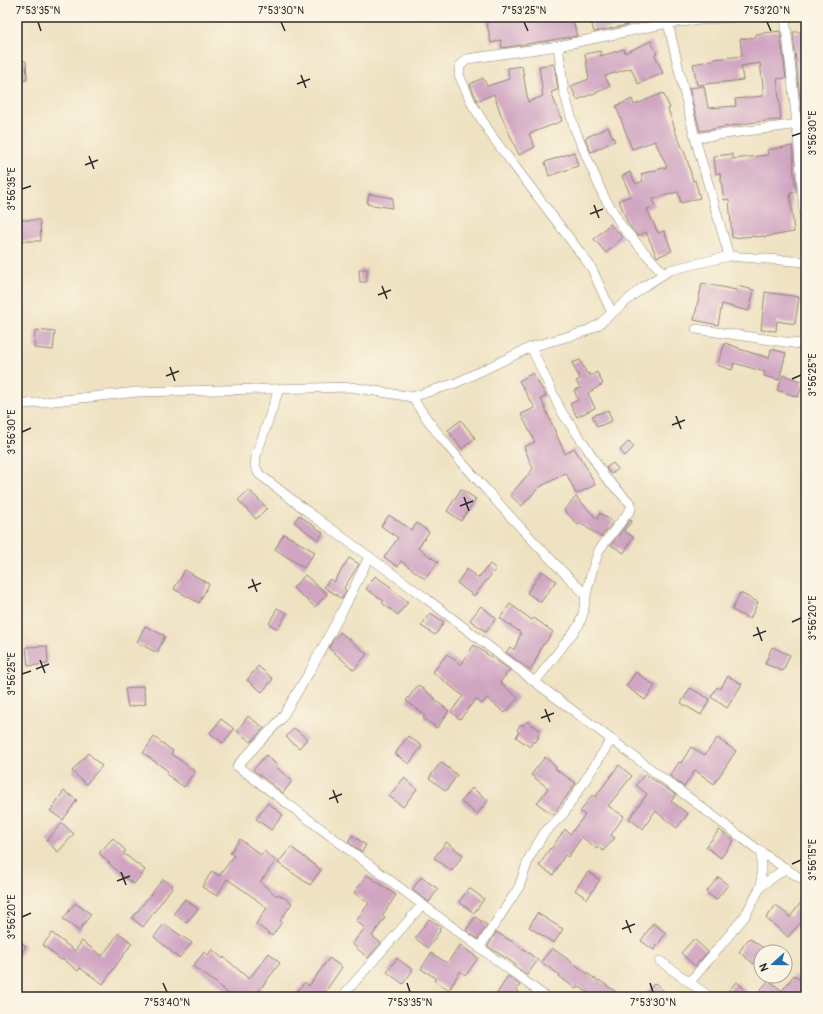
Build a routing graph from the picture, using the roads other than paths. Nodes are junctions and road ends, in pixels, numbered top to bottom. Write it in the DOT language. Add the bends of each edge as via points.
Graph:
graph roads {
  1 [pos="734,17"];
  2 [pos="786,17"];
  3 [pos="668,23"];
  4 [pos="558,46"];
  5 [pos="802,123"];
  6 [pos="695,138"];
  7 [pos="806,236"];
  8 [pos="729,256"];
  9 [pos="806,262"];
  10 [pos="664,274"];
  11 [pos="612,313"];
  12 [pos="696,329"];
  13 [pos="806,345"];
  14 [pos="531,347"];
  15 [pos="279,389"];
  16 [pos="412,397"];
  17 [pos="17,405"];
  18 [pos="370,557"];
  19 [pos="586,595"];
  20 [pos="535,682"];
  21 [pos="611,740"];
  22 [pos="761,852"];
  23 [pos="786,868"];
  24 [pos="806,882"];
  25 [pos="761,886"];
  26 [pos="422,905"];
  27 [pos="479,948"];
  28 [pos="660,961"];
  29 [pos="690,982"];
  30 [pos="344,997"];
  31 [pos="546,997"];
  32 [pos="710,997"];
  1 -- 3 [label="street"];
  2 -- 5 [label="street"];
  3 -- 4 [label="street"];
  3 -- 6 [label="street"];
  4 -- 10 [label="street" via="564,92 574,127 603,195 623,228"];
  4 -- 11 [label="street" via="467,59 460,66 459,75 472,104 494,139 591,267"];
  5 -- 6 [label="street"];
  5 -- 7 [label="street"];
  6 -- 8 [label="street"];
  8 -- 9 [label="street"];
  8 -- 10 [label="street" via="670,270"];
  10 -- 11 [label="street" via="643,287"];
  11 -- 14 [label="street" via="598,325 584,332"];
  12 -- 13 [label="street"];
  14 -- 16 [label="street" via="456,383"];
  14 -- 19 [label="street" via="561,411 605,477 631,504 631,509 599,550"];
  15 -- 16 [label="street" via="351,387"];
  15 -- 17 [label="street" via="137,392"];
  15 -- 18 [label="street" via="256,456 255,466 259,474"];
  16 -- 19 [label="street" via="450,450"];
  18 -- 20 [label="street"];
  18 -- 26 [label="street" via="282,719 237,766"];
  19 -- 20 [label="street" via="579,625"];
  20 -- 21 [label="street"];
  21 -- 22 [label="street"];
  21 -- 27 [label="street" via="564,813 544,833 530,858 519,887"];
  22 -- 23 [label="street"];
  22 -- 25 [label="street"];
  23 -- 24 [label="street"];
  23 -- 25 [label="street"];
  25 -- 29 [label="street" via="745,916"];
  26 -- 27 [label="street"];
  26 -- 30 [label="street"];
  27 -- 31 [label="street"];
  28 -- 29 [label="street"];
  29 -- 32 [label="street"];
}
